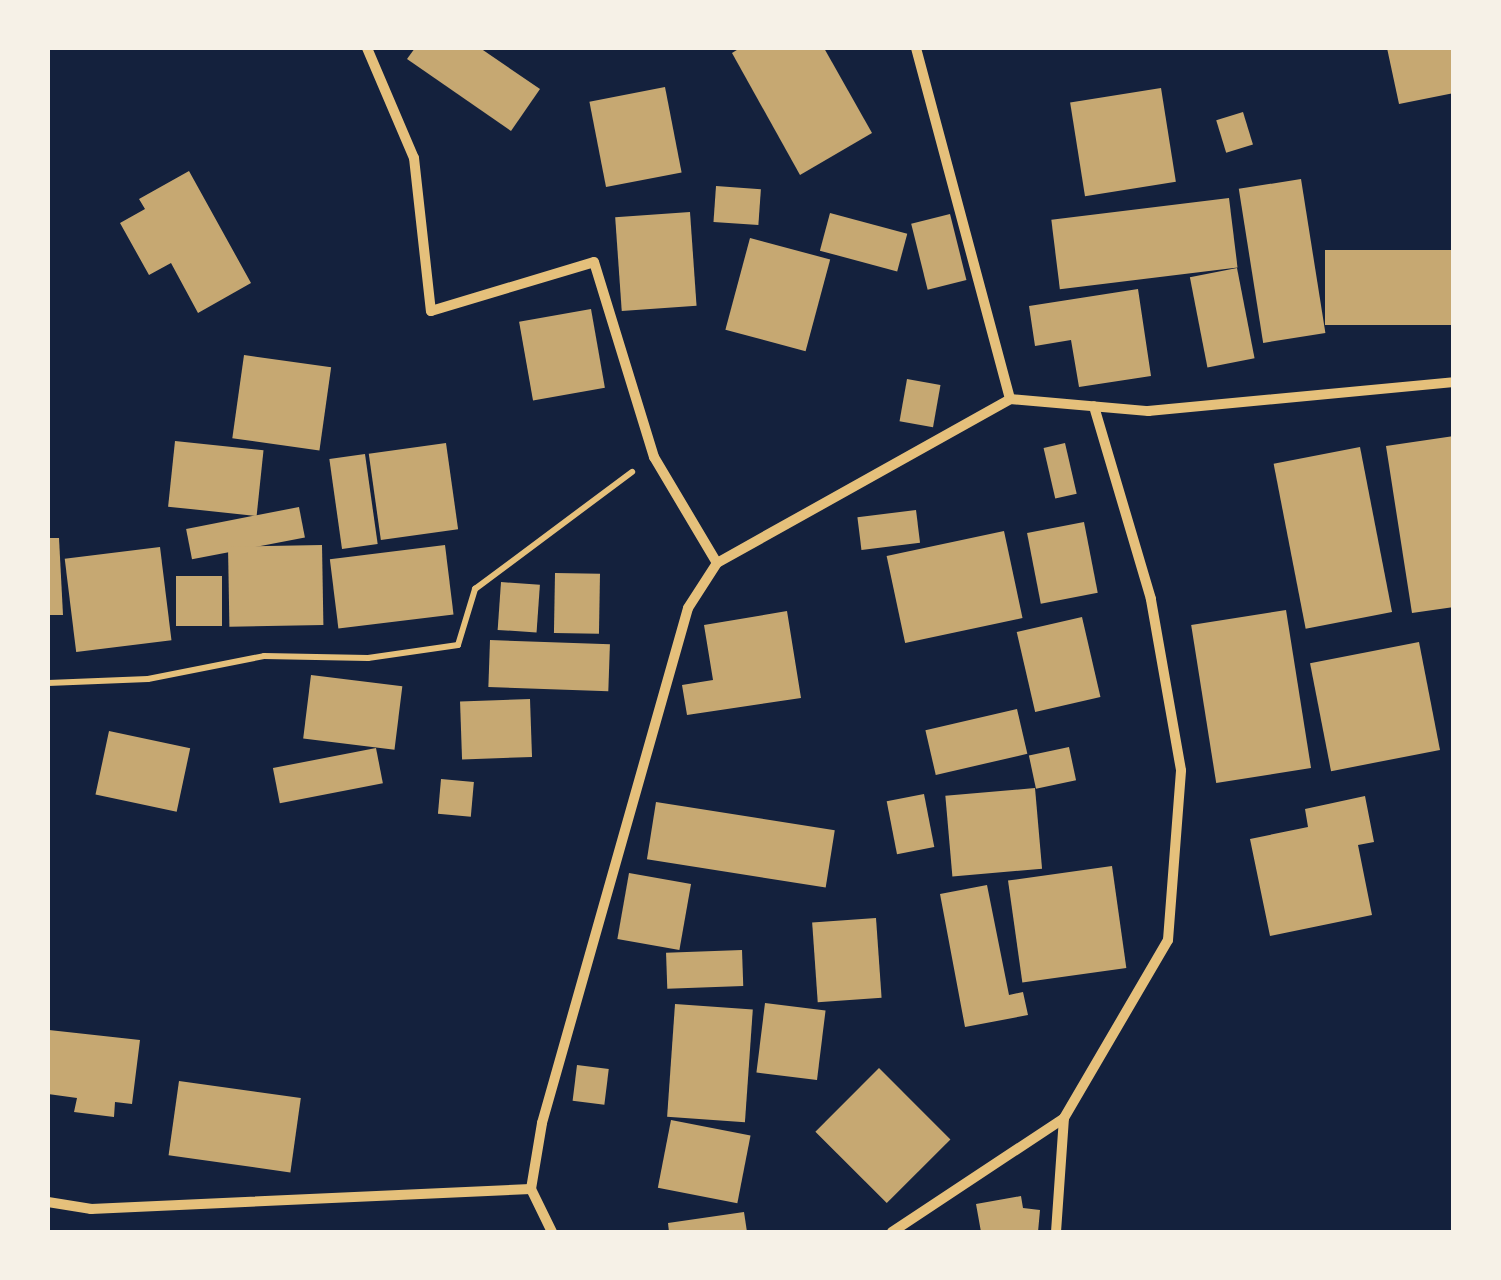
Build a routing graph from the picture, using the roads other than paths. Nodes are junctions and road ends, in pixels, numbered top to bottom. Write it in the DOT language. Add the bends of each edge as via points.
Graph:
graph roads {
  1 [pos="368,48"];
  2 [pos="916,48"];
  3 [pos="1454,382"];
  4 [pos="1010,399"];
  5 [pos="1094,406"];
  6 [pos="717,563"];
  7 [pos="1064,1118"];
  8 [pos="531,1189"];
  9 [pos="48,1202"];
  10 [pos="552,1232"];
  11 [pos="892,1232"];
  12 [pos="1056,1232"];
  1 -- 6 [label="street" via="414,158 431,311 594,262 654,457"];
  2 -- 4 [label="street"];
  3 -- 5 [label="street" via="1148,411"];
  4 -- 5 [label="street"];
  4 -- 6 [label="street"];
  5 -- 7 [label="street" via="1151,599 1181,770 1168,940"];
  6 -- 8 [label="street" via="688,608 586,956"];
  7 -- 11 [label="street"];
  7 -- 12 [label="street"];
  8 -- 9 [label="street" via="90,1210"];
  8 -- 10 [label="street"];
}
